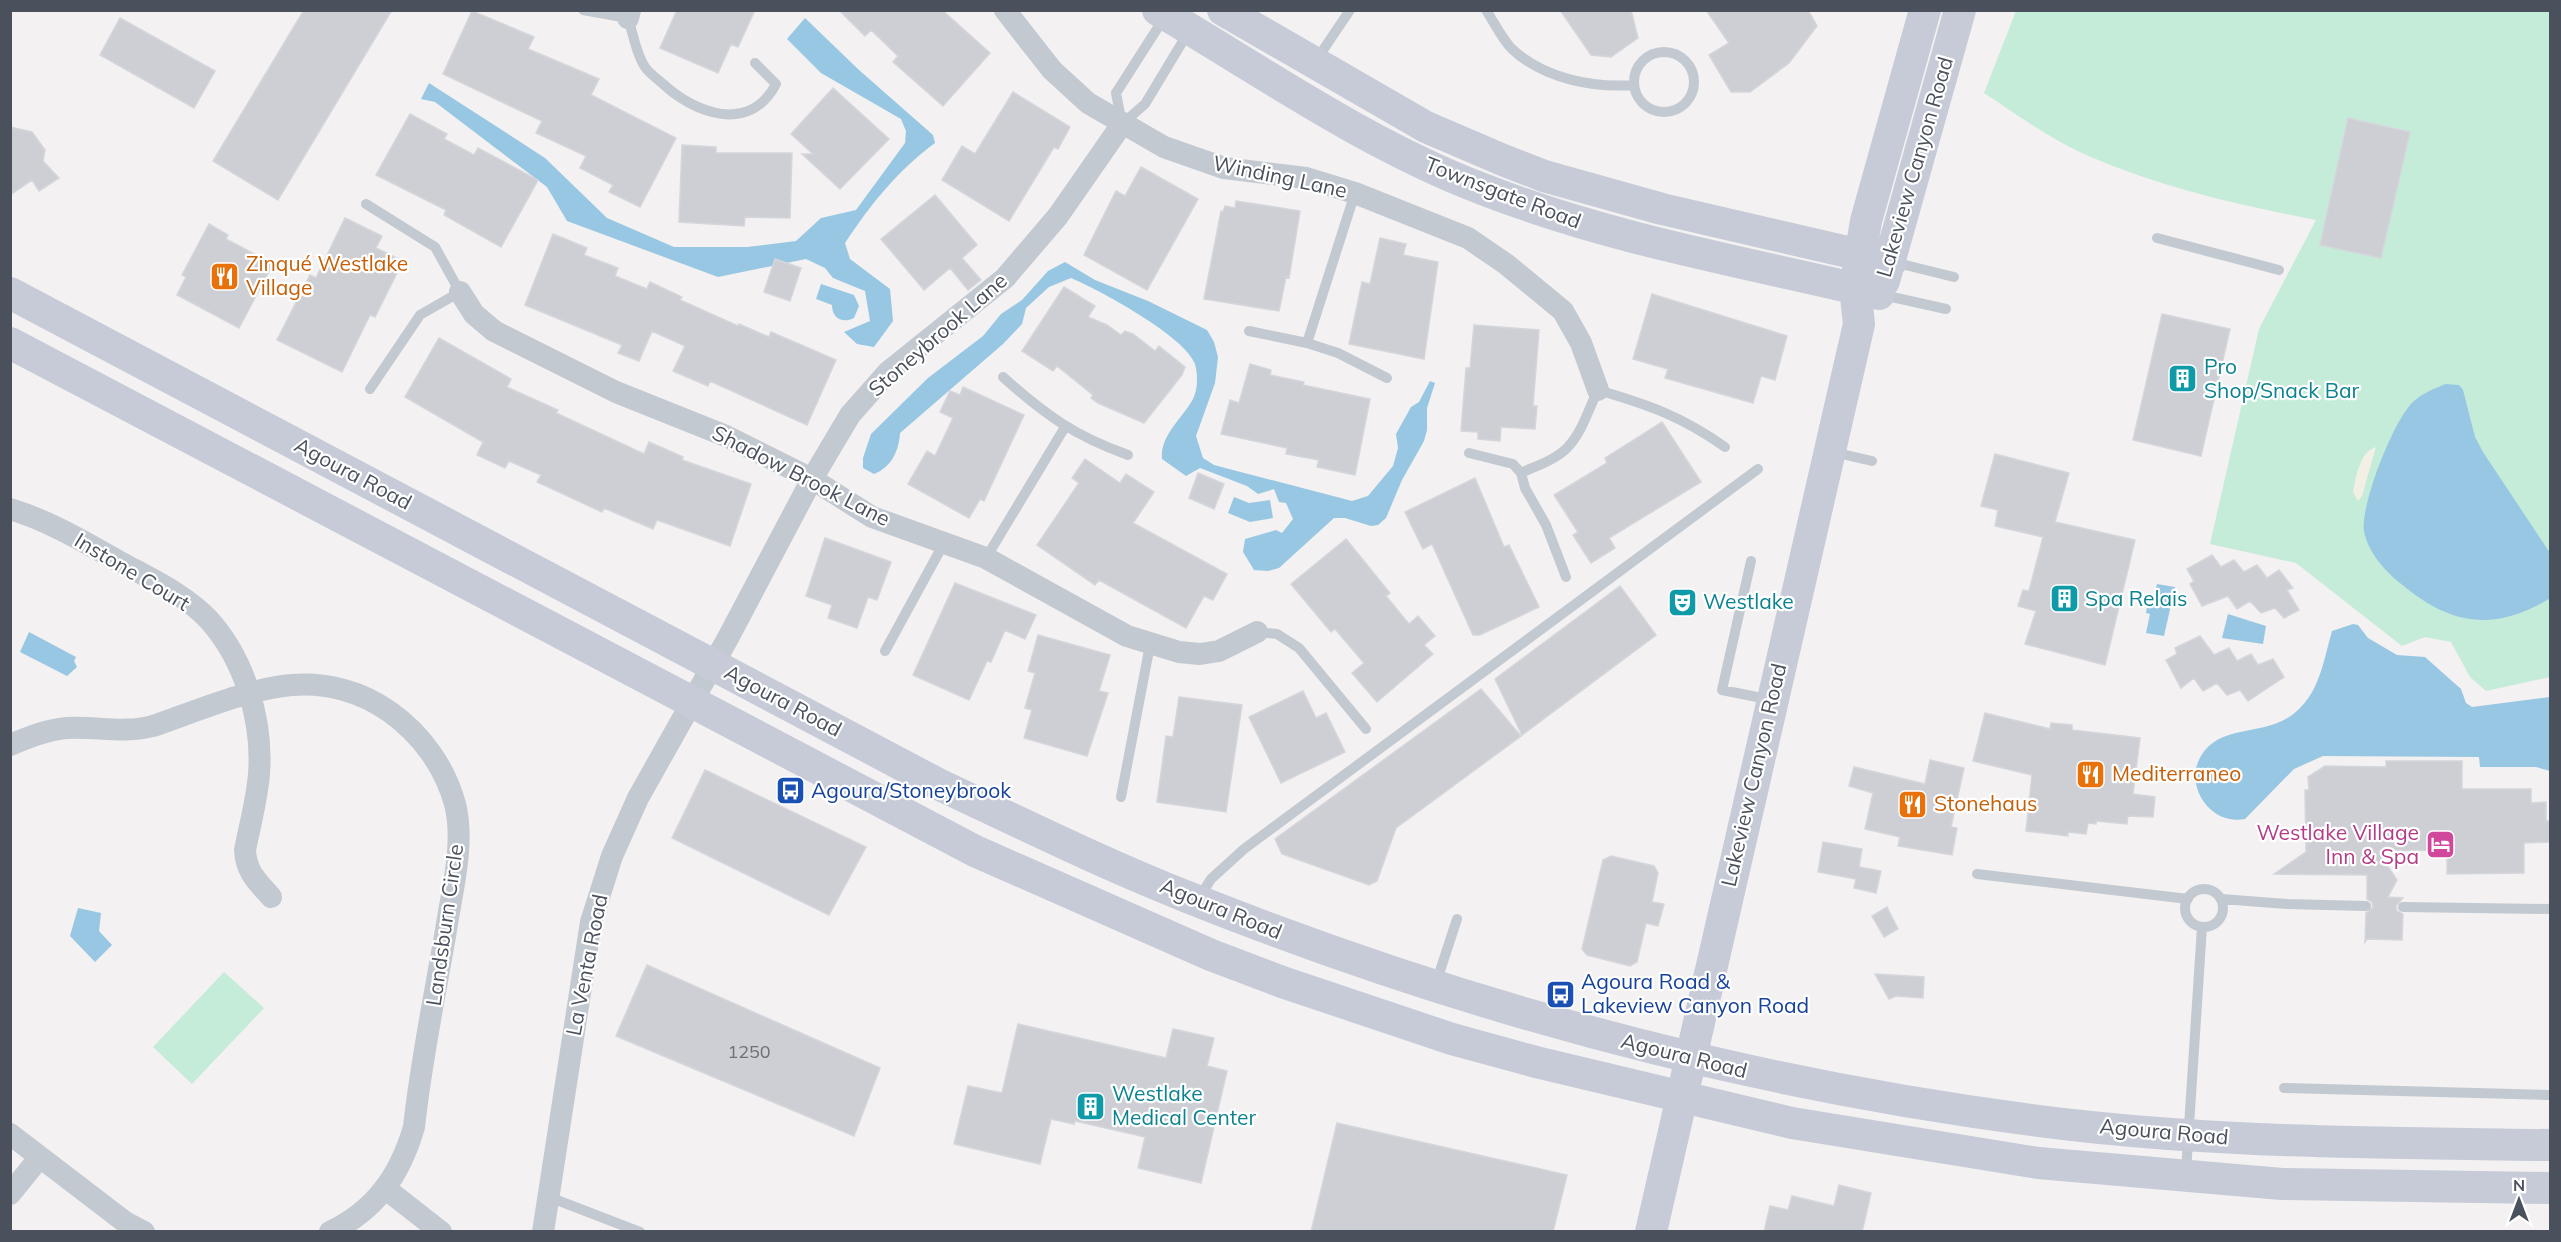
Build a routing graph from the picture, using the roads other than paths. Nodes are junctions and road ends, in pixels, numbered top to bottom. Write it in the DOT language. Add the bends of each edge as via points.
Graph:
graph roads {
  1 [pos="583,10"];
  2 [pos="1005,10"];
  3 [pos="1223,10"];
  4 [pos="1350,10"];
  5 [pos="1486,10"];
  6 [pos="1925,10"];
  7 [pos="1960,10"];
  8 [pos="629,14"];
  9 [pos="1171,18"];
  10 [pos="755,63"];
  11 [pos="1313,64"];
  12 [pos="1634,85"];
  13 [pos="1122,124"];
  14 [pos="1355,193"];
  15 [pos="366,204"];
  16 [pos="2157,238"];
  17 [pos="1859,254"];
  18 [pos="1891,262"];
  19 [pos="2279,270"];
  20 [pos="1954,276"];
  21 [pos="1867,291"];
  22 [pos="460,292"];
  23 [pos="10,293"];
  24 [pos="1946,309"];
  25 [pos="1249,331"];
  26 [pos="1307,342"];
  27 [pos="10,343"];
  28 [pos="1003,377"];
  29 [pos="1387,378"];
  30 [pos="370,389"];
  31 [pos="1598,390"];
  32 [pos="1065,427"];
  33 [pos="1725,447"];
  34 [pos="1830,451"];
  35 [pos="1469,453"];
  36 [pos="1128,455"];
  37 [pos="1872,461"];
  38 [pos="1758,469"];
  39 [pos="1521,473"];
  40 [pos="812,478"];
  41 [pos="10,509"];
  42 [pos="944,543"];
  43 [pos="986,558"];
  44 [pos="1751,561"];
  45 [pos="1566,577"];
  46 [pos="1257,632"];
  47 [pos="1150,645"];
  48 [pos="885,651"];
  49 [pos="701,683"];
  50 [pos="250,695"];
  51 [pos="1772,700"];
  52 [pos="1366,729"];
  53 [pos="10,746"];
  54 [pos="1121,797"];
  55 [pos="1977,874"];
  56 [pos="271,897"];
  57 [pos="2188,899"];
  58 [pos="2221,899"];
  59 [pos="1197,901"];
  60 [pos="2366,906"];
  61 [pos="2403,907"];
  62 [pos="2550,909"];
  63 [pos="1457,919"];
  64 [pos="2202,927"];
  65 [pos="1435,986"];
  66 [pos="1689,1058"];
  67 [pos="2284,1088"];
  68 [pos="2550,1095"];
  69 [pos="1681,1097"];
  70 [pos="10,1134"];
  71 [pos="2188,1135"];
  72 [pos="2550,1145"];
  73 [pos="40,1157"];
  74 [pos="2185,1178"];
  75 [pos="2550,1188"];
  76 [pos="386,1189"];
  77 [pos="10,1194"];
  78 [pos="549,1197"];
  79 [pos="144,1232"];
  80 [pos="330,1232"];
  81 [pos="441,1232"];
  82 [pos="543,1232"];
  83 [pos="640,1232"];
  84 [pos="1651,1232"];
  1 -- 8 [label="lane"];
  2 -- 13 [label="street, Winding Lane" via="1052,70 1088,103"];
  3 -- 11 [label="main road, Townsgate Road"];
  4 -- 11 [label="lane"];
  5 -- 12 [label="lane" via="1512,48 1540,67 1594,85"];
  6 -- 17 [label="main road, Lakeview Canyon Road"];
  7 -- 18 [label="main road, Lakeview Canyon Road"];
  8 -- 10 [label="lane" via="645,67 674,95 712,113 735,116 759,105 771,93 776,84"];
  9 -- 11 [label="main road" via="1214,27 1288,70 1304,73"];
  9 -- 13 [label="lane, Stoneybrook Lane" via="1145,105"];
  9 -- 13 [label="lane" via="1116,93"];
  9 -- 21 [label="main road, Townsgate Road" via="1348,124 1478,188 1542,212 1639,240"];
  11 -- 17 [label="main road, Townsgate Road" via="1426,128 1544,176 1662,209"];
  12 -- 12 [label="lane" via="1641,102 1669,113 1691,96 1694,77 1684,60 1672,54 1655,54 1639,66"];
  13 -- 14 [label="street, Winding Lane" via="1164,147 1224,168 1306,178"];
  13 -- 40 [label="street, Stoneybrook Lane" via="1058,216 1005,278 888,372 850,415"];
  14 -- 26 [label="lane"];
  14 -- 31 [label="street, Winding Lane" via="1468,238 1506,264 1563,311 1581,342"];
  15 -- 22 [label="lane" via="435,247"];
  16 -- 19 [label="lane"];
  17 -- 18 [label="main road, Townsgate Road"];
  17 -- 21 [label="main road, Lakeview Canyon Road"];
  18 -- 20 [label="lane"];
  18 -- 21 [label="main road, Lakeview Canyon Road"];
  21 -- 24 [label="lane"];
  21 -- 34 [label="main road, Lakeview Canyon Road"];
  22 -- 30 [label="lane" via="420,315"];
  22 -- 40 [label="street, Shadow Brook Lane" via="474,314 494,331 616,392 726,436"];
  23 -- 49 [label="main road, Agoura Road"];
  25 -- 26 [label="lane"];
  26 -- 29 [label="lane"];
  27 -- 49 [label="main road, Agoura Road"];
  28 -- 32 [label="lane"];
  31 -- 33 [label="lane" via="1659,408 1694,425"];
  31 -- 39 [label="lane" via="1567,448"];
  32 -- 36 [label="lane"];
  32 -- 43 [label="lane"];
  34 -- 37 [label="lane"];
  34 -- 51 [label="main road, Lakeview Canyon Road"];
  35 -- 39 [label="lane" via="1513,464"];
  38 -- 59 [label="lane" via="1244,849 1211,879"];
  39 -- 45 [label="lane"];
  40 -- 42 [label="street, Shadow Brook Lane" via="872,517"];
  40 -- 49 [label="street, Stoneybrook Lane"];
  41 -- 50 [label="street, Instone Court" via="66,533 171,590 209,620 243,675"];
  42 -- 43 [label="street, Shadow Brook Lane"];
  42 -- 48 [label="lane"];
  43 -- 47 [label="street, Shadow Brook Lane"];
  44 -- 51 [label="lane" via="1722,690"];
  46 -- 47 [label="street, Shadow Brook Lane" via="1219,651 1200,654"];
  46 -- 52 [label="lane" via="1277,634 1299,648"];
  47 -- 54 [label="lane"];
  49 -- 59 [label="main road, Agoura Road" via="746,684 938,784 1072,848"];
  49 -- 69 [label="main road, Agoura Road" via="975,851 1211,955 1452,1039"];
  49 -- 78 [label="street, La Venta Road" via="638,798 612,856 591,922"];
  50 -- 53 [label="street, Landsburn Circle" via="148,727 67,728 39,733"];
  50 -- 56 [label="street, Instone Court" via="258,728 259,774 245,863"];
  50 -- 76 [label="street, Landsburn Circle" via="291,685 317,685 370,698 424,743 455,803 457,850 453,886 414,1127 403,1160"];
  51 -- 66 [label="main road, Lakeview Canyon Road"];
  55 -- 57 [label="lane"];
  57 -- 58 [label="lane" via="2205,889"];
  57 -- 64 [label="lane" via="2187,917"];
  58 -- 60 [label="lane"];
  58 -- 64 [label="lane" via="2222,916 2214,924"];
  59 -- 65 [label="main road, Agoura Road"];
  61 -- 62 [label="lane"];
  63 -- 65 [label="lane"];
  64 -- 71 [label="lane"];
  65 -- 66 [label="main road, Agoura Road" via="1543,1020"];
  66 -- 69 [label="main road, Lakeview Canyon Road"];
  66 -- 71 [label="main road, Agoura Road" via="1935,1106 2083,1126"];
  67 -- 68 [label="lane"];
  69 -- 74 [label="main road, Agoura Road" via="1918,1146"];
  69 -- 84 [label="main road, Lakeview Canyon Road"];
  70 -- 73 [label="street"];
  71 -- 72 [label="main road, Agoura Road" via="2317,1143"];
  71 -- 74 [label="lane"];
  73 -- 77 [label="street"];
  73 -- 79 [label="street" via="125,1222"];
  74 -- 75 [label="main road, Agoura Road" via="2282,1184"];
  76 -- 80 [label="street, Landsburn Circle" via="371,1206"];
  76 -- 81 [label="street"];
  78 -- 82 [label="street, La Venta Road"];
  78 -- 83 [label="lane"];
}
